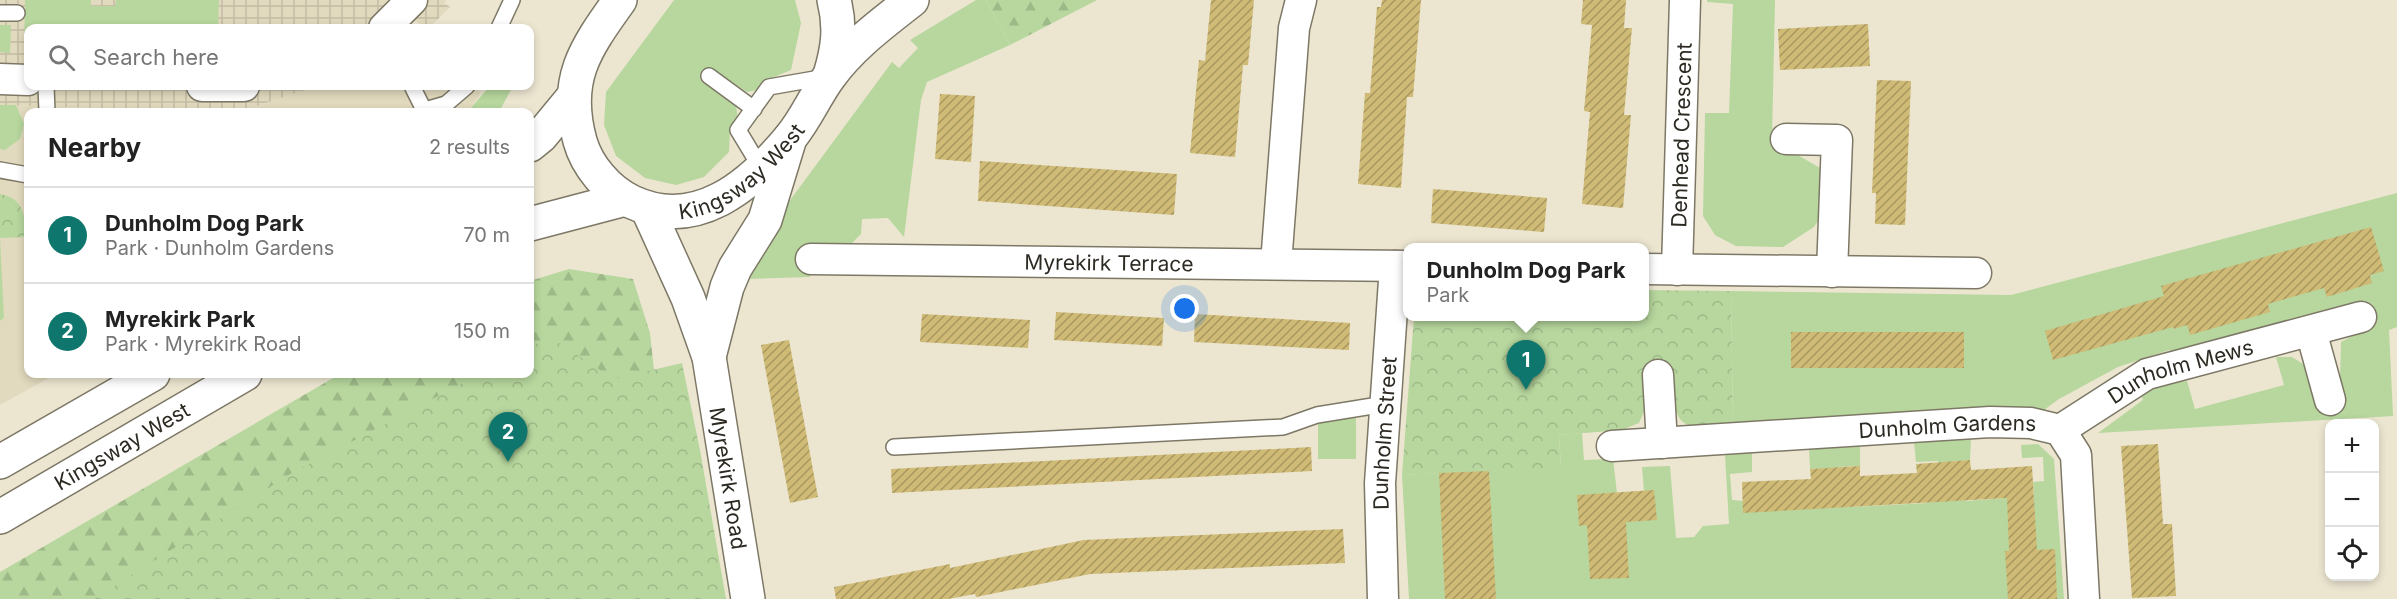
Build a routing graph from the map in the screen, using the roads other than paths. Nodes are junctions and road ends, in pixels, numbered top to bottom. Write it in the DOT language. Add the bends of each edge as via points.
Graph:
graph roads {
  1 [pos="412,0"];
  2 [pos="512,0"];
  3 [pos="620,0"];
  4 [pos="834,0"];
  5 [pos="912,0"];
  6 [pos="1301,0"];
  7 [pos="1685,0"];
  8 [pos="0,13"];
  9 [pos="17,13"];
  10 [pos="388,24"];
  11 [pos="501,24"];
  12 [pos="709,76"];
  13 [pos="829,76"];
  14 [pos="0,79"];
  15 [pos="24,80"];
  16 [pos="46,90"];
  17 [pos="414,90"];
  18 [pos="462,90"];
  19 [pos="574,96"];
  20 [pos="47,108"];
  21 [pos="423,108"];
  22 [pos="434,108"];
  23 [pos="754,109"];
  24 [pos="790,138"];
  25 [pos="1786,139"];
  26 [pos="534,142"];
  27 [pos="761,168"];
  28 [pos="0,170"];
  29 [pos="24,174"];
  30 [pos="636,204"];
  31 [pos="534,223"];
  32 [pos="811,259"];
  33 [pos="1276,264"];
  34 [pos="1401,266"];
  35 [pos="1649,269"];
  36 [pos="1677,270"];
  37 [pos="1832,272"];
  38 [pos="1976,273"];
  39 [pos="2361,317"];
  40 [pos="2311,330"];
  41 [pos="709,357"];
  42 [pos="1658,375"];
  43 [pos="146,378"];
  44 [pos="238,378"];
  45 [pos="2330,400"];
  46 [pos="1385,404"];
  47 [pos="2060,430"];
  48 [pos="1662,443"];
  49 [pos="1612,446"];
  50 [pos="894,447"];
  51 [pos="0,462"];
  52 [pos="0,517"];
  53 [pos="748,599"];
  54 [pos="1383,599"];
  55 [pos="2084,599"];
  1 -- 10 [label="street"];
  2 -- 11 [label="lane"];
  3 -- 19 [label="main road" via="584,54"];
  4 -- 13 [label="main road, Kingsway West" via="839,30"];
  5 -- 13 [label="main road, Kingsway West" via="866,36"];
  6 -- 33 [label="street" via="1294,27"];
  7 -- 36 [label="street, Denhead Crescent"];
  8 -- 9 [label="lane"];
  12 -- 23 [label="lane"];
  13 -- 23 [label="lane" via="769,87"];
  13 -- 24 [label="main road, Kingsway West"];
  14 -- 15 [label="street"];
  16 -- 20 [label="lane"];
  17 -- 21 [label="lane"];
  18 -- 22 [label="lane" via="446,104"];
  19 -- 26 [label="main road"];
  19 -- 30 [label="main road" via="576,126 587,159 604,181"];
  23 -- 27 [label="lane" via="738,130"];
  24 -- 27 [label="main road, Kingsway West"];
  24 -- 41 [label="main road, Myrekirk Road" via="765,220 727,287"];
  25 -- 37 [label="street" via="1837,140"];
  27 -- 30 [label="main road, Kingsway West" via="710,206 684,212"];
  28 -- 29 [label="lane"];
  30 -- 31 [label="main road, Kingsway West"];
  30 -- 41 [label="main road, Myrekirk Road" via="688,298"];
  32 -- 33 [label="street, Myrekirk Terrace"];
  33 -- 34 [label="street, Myrekirk Terrace"];
  34 -- 46 [label="street, Dunholm Street"];
  35 -- 36 [label="street"];
  36 -- 37 [label="street"];
  37 -- 38 [label="street"];
  39 -- 40 [label="street, Dunholm Mews"];
  40 -- 45 [label="street"];
  40 -- 47 [label="street, Dunholm Mews" via="2147,375"];
  41 -- 53 [label="main road, Myrekirk Road"];
  42 -- 48 [label="street"];
  43 -- 51 [label="main road"];
  44 -- 52 [label="main road, Kingsway West"];
  46 -- 50 [label="lane" via="1317,415 1283,427"];
  46 -- 54 [label="street, Dunholm Street" via="1380,483"];
  47 -- 48 [label="street, Dunholm Gardens" via="2031,423 1990,422"];
  47 -- 55 [label="street, Dunholm Gardens" via="2076,455"];
  48 -- 49 [label="street, Dunholm Gardens"];
}
